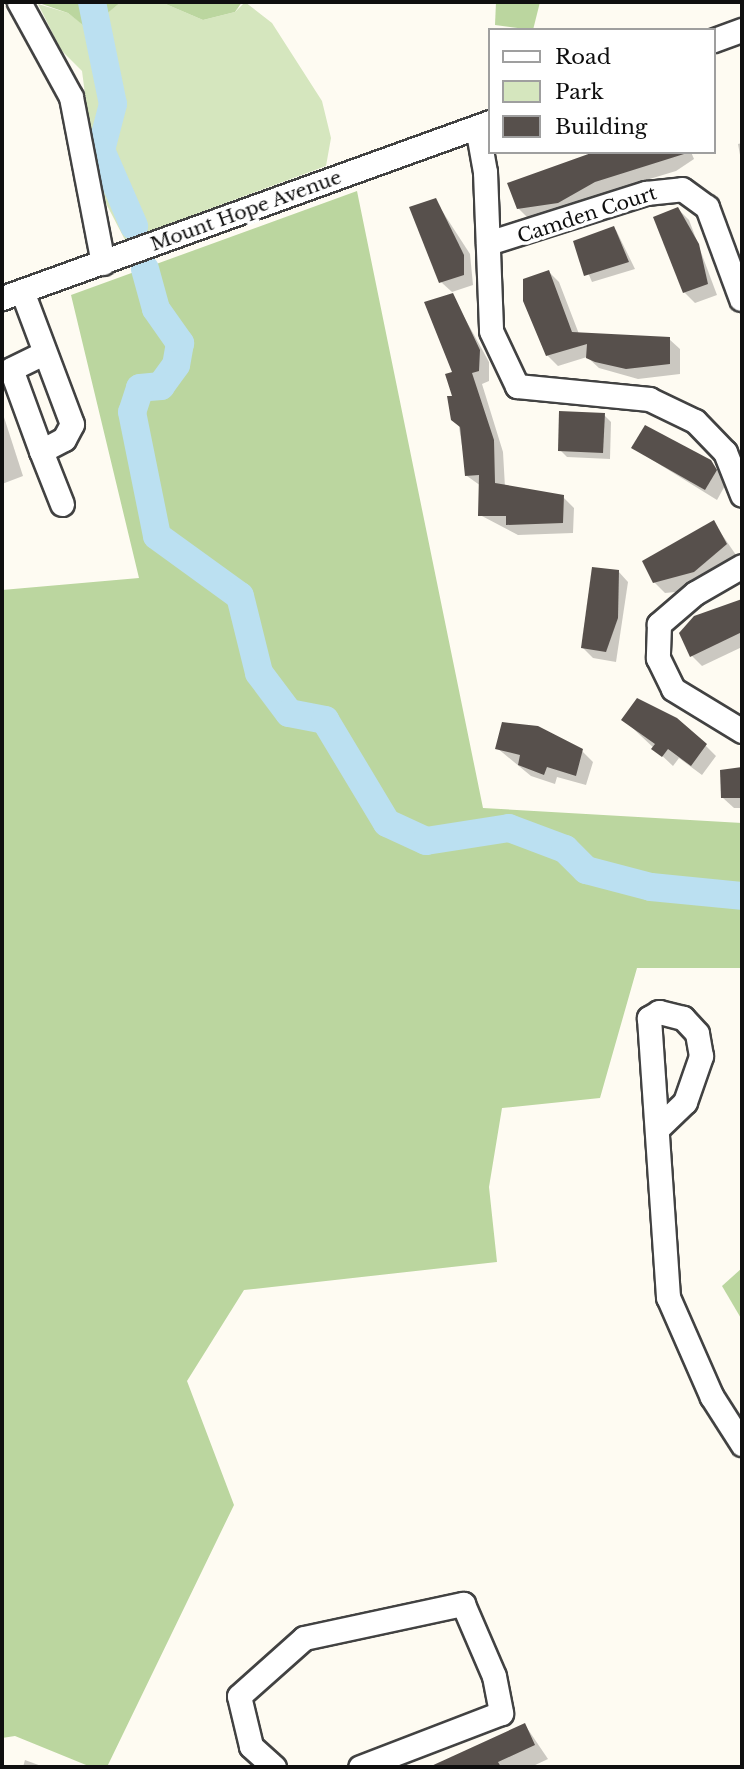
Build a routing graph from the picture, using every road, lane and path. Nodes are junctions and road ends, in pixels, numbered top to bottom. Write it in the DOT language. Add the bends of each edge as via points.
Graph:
graph roads {
  1 [pos="19,2"];
  2 [pos="742,30"];
  3 [pos="716,39"];
  4 [pos="483,125"];
  5 [pos="488,243"];
  6 [pos="103,263"];
  7 [pos="12,294"];
  8 [pos="741,299"];
  9 [pos="44,353"];
  10 [pos="41,451"];
  11 [pos="742,495"];
  12 [pos="62,504"];
  13 [pos="742,566"];
  14 [pos="742,731"];
  15 [pos="657,1129"];
  16 [pos="742,1444"];
  17 [pos="274,1767"];
  18 [pos="360,1767"];
  1 -- 6 [label="street" via="71,97"];
  2 -- 3 [label="street"];
  4 -- 5 [label="street"];
  4 -- 6 [label="street, Mount Hope Avenue"];
  5 -- 8 [label="street, Camden Court" via="646,193 682,189 707,207"];
  5 -- 11 [label="street" via="491,331 517,386 649,398 695,421 725,452"];
  6 -- 7 [label="street, Mount Hope Avenue"];
  7 -- 9 [label="street"];
  9 -- 10 [label="street" via="72,424 64,439"];
  9 -- 10 [label="street" via="11,369"];
  10 -- 12 [label="street"];
  13 -- 14 [label="street" via="695,593 659,624 658,658 673,689"];
  15 -- 16 [label="street" via="668,1297 712,1397"];
  17 -- 18 [label="street" via="251,1746 239,1696 304,1639 463,1604 494,1676 501,1713"];
}
